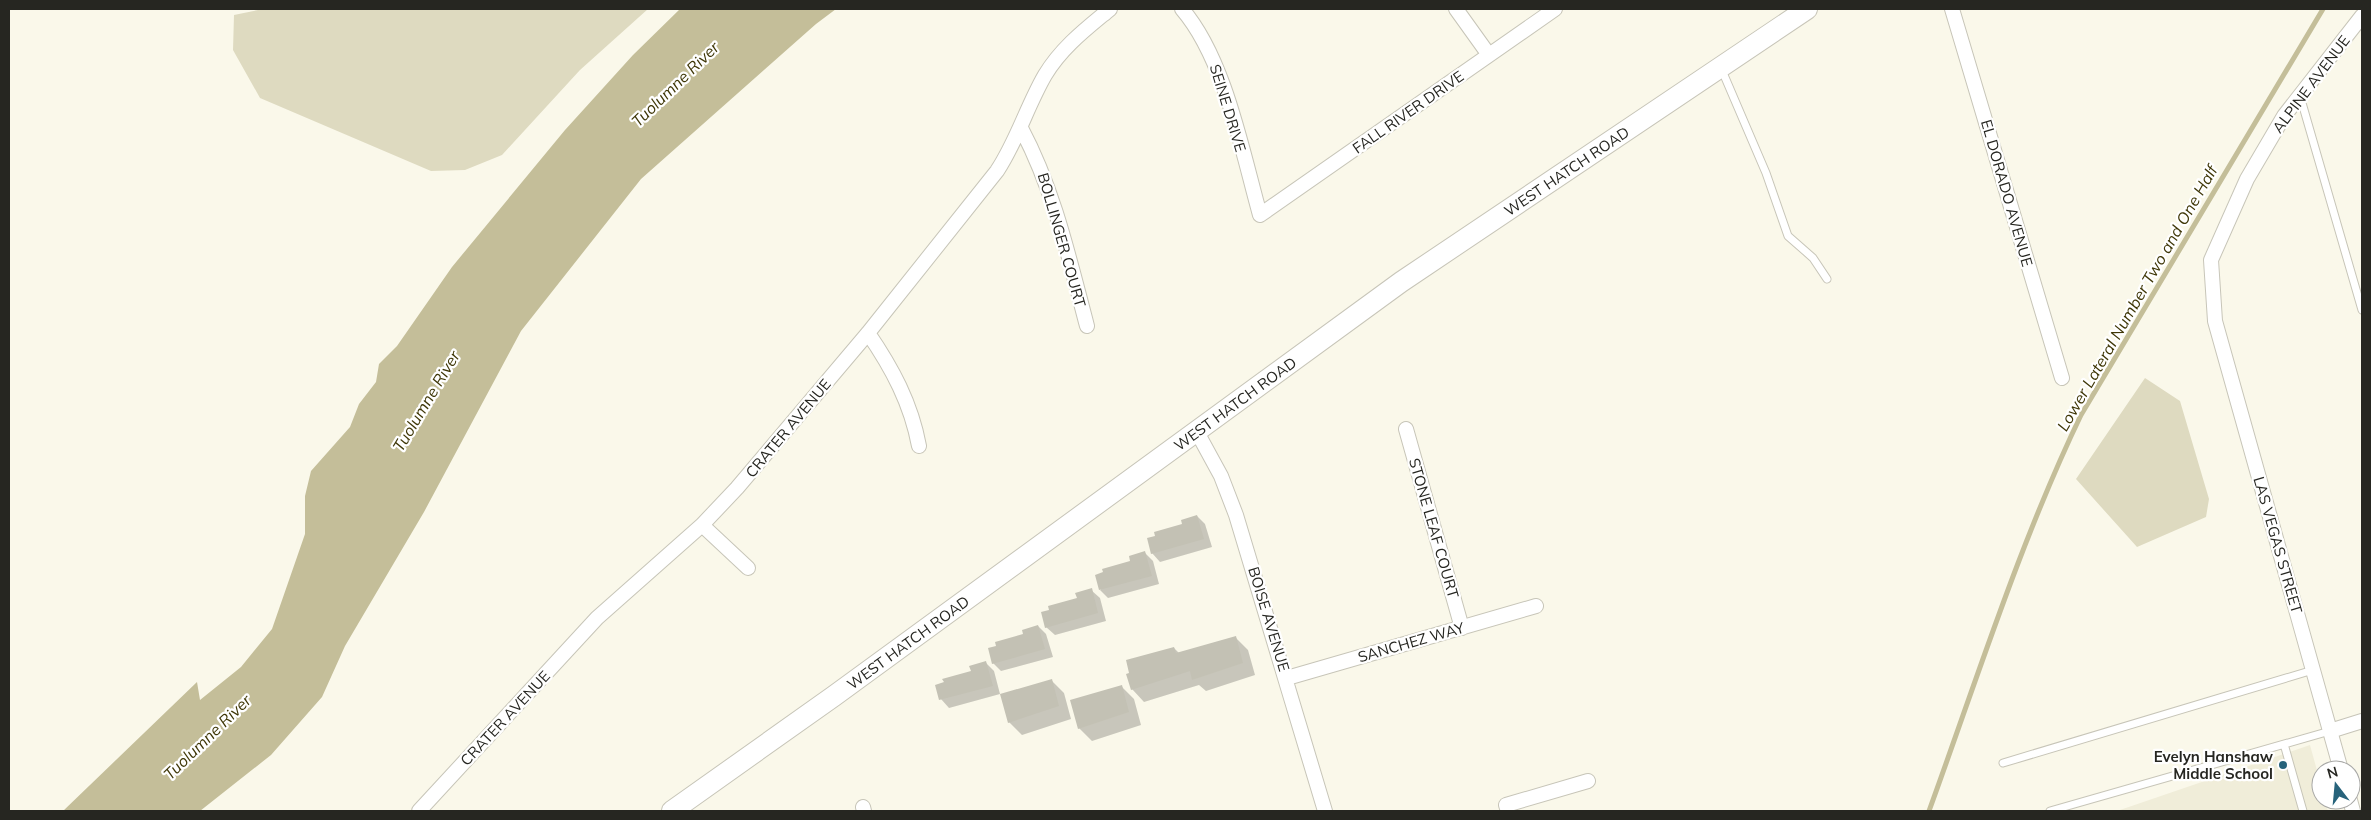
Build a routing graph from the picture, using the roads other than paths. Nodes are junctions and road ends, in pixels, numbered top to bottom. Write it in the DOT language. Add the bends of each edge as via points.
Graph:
graph roads {
  1 [pos="1110,9"];
  2 [pos="1182,9"];
  3 [pos="1456,9"];
  4 [pos="1555,9"];
  5 [pos="1807,9"];
  6 [pos="1952,9"];
  7 [pos="2362,16"];
  8 [pos="1489,55"];
  9 [pos="1721,68"];
  10 [pos="2300,96"];
  11 [pos="1021,128"];
  12 [pos="1260,215"];
  13 [pos="1826,279"];
  14 [pos="2362,310"];
  15 [pos="2215,320"];
  16 [pos="1087,326"];
  17 [pos="868,333"];
  18 [pos="2062,378"];
  19 [pos="1406,429"];
  20 [pos="1197,432"];
  21 [pos="919,446"];
  22 [pos="702,525"];
  23 [pos="748,568"];
  24 [pos="1536,606"];
  25 [pos="1462,628"];
  26 [pos="2313,670"];
  27 [pos="1286,678"];
  28 [pos="2362,721"];
  29 [pos="2330,731"];
  30 [pos="2284,744"];
  31 [pos="2338,760"];
  32 [pos="2003,763"];
  33 [pos="1588,781"];
  34 [pos="1507,808"];
  35 [pos="419,811"];
  36 [pos="672,811"];
  37 [pos="1325,811"];
  38 [pos="2050,811"];
  39 [pos="2304,811"];
  1 -- 11 [label="street, CRATER AVENUE" via="1083,29 1063,50 1034,95"];
  2 -- 12 [label="street, SEINE DRIVE" via="1215,62"];
  3 -- 8 [label="street"];
  4 -- 8 [label="street, FALL RIVER DRIVE"];
  5 -- 9 [label="main road, WEST HATCH ROAD"];
  6 -- 18 [label="street, EL DORADO AVENUE"];
  7 -- 10 [label="street, ALPINE AVENUE"];
  8 -- 12 [label="street, FALL RIVER DRIVE"];
  9 -- 13 [label="lane" via="1766,173 1788,236 1813,258"];
  9 -- 20 [label="main road, WEST HATCH ROAD" via="1401,282"];
  10 -- 14 [label="lane"];
  10 -- 15 [label="street, ALPINE AVENUE" via="2284,116 2247,178 2211,260"];
  11 -- 16 [label="street, BOLLINGER COURT" via="1050,191"];
  11 -- 17 [label="street, CRATER AVENUE" via="997,172"];
  15 -- 26 [label="street, LAS VEGAS STREET"];
  17 -- 21 [label="street" via="900,386"];
  17 -- 22 [label="street, CRATER AVENUE"];
  19 -- 25 [label="street, STONE LEAF COURT"];
  20 -- 27 [label="street, BOISE AVENUE" via="1221,476 1236,515"];
  20 -- 36 [label="main road, WEST HATCH ROAD"];
  22 -- 23 [label="street"];
  22 -- 35 [label="street, CRATER AVENUE" via="597,618"];
  24 -- 25 [label="street, SANCHEZ WAY"];
  25 -- 27 [label="street, SANCHEZ WAY"];
  26 -- 29 [label="street, LAS VEGAS STREET"];
  26 -- 32 [label="lane"];
  27 -- 37 [label="street, BOISE AVENUE"];
  28 -- 29 [label="street"];
  29 -- 30 [label="lane"];
  29 -- 31 [label="street, LAS VEGAS STREET"];
  30 -- 38 [label="lane"];
  30 -- 39 [label="lane"];
  33 -- 34 [label="street"];
}
